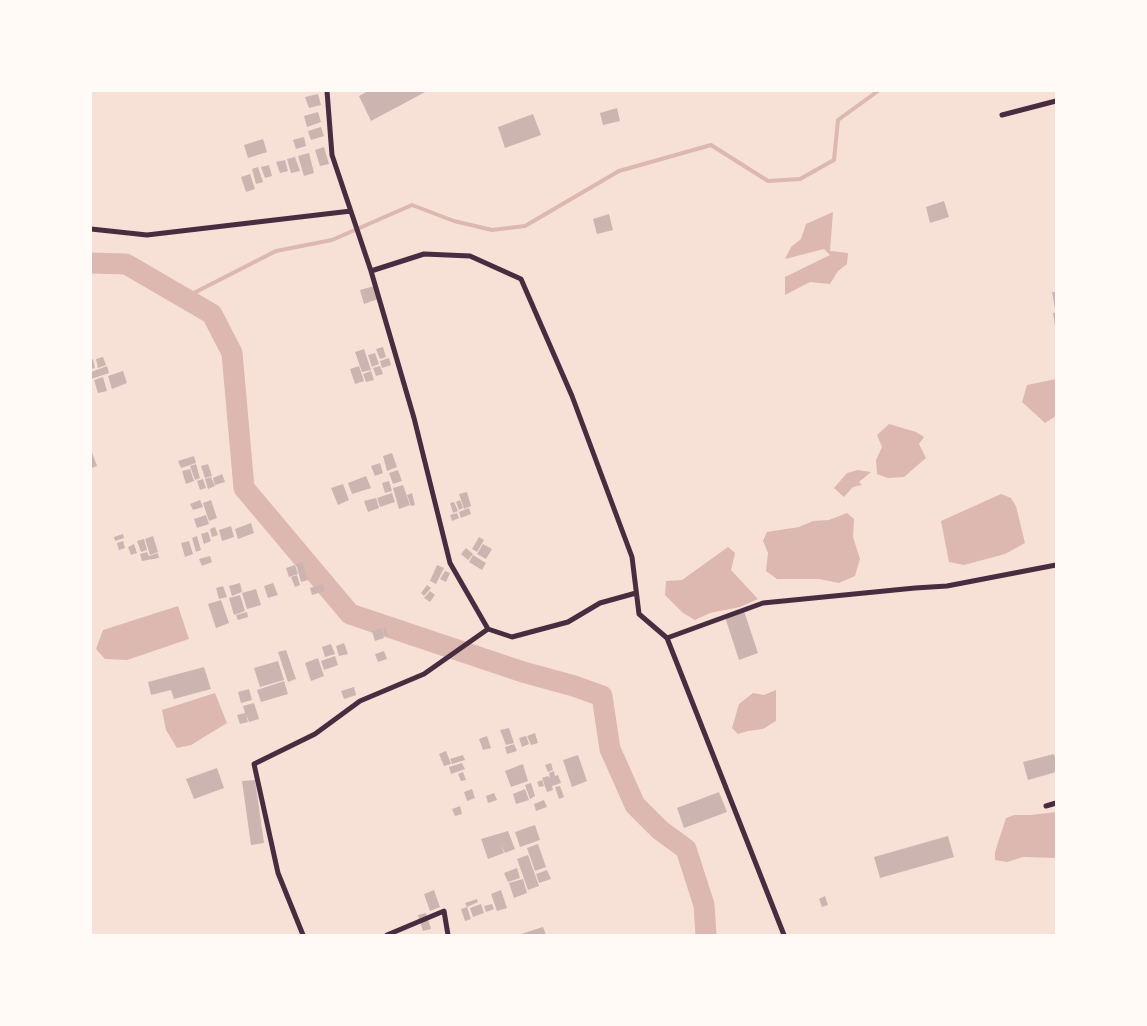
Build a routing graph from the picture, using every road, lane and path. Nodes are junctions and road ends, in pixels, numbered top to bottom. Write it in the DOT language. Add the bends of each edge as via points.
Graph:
graph roads {
  1 [pos="327,91"];
  2 [pos="1056,101"];
  3 [pos="1002,115"];
  4 [pos="351,211"];
  5 [pos="91,229"];
  6 [pos="371,271"];
  7 [pos="1056,565"];
  8 [pos="636,593"];
  9 [pos="488,628"];
  10 [pos="668,638"];
  11 [pos="1056,803"];
  12 [pos="1046,806"];
  13 [pos="303,935"];
  14 [pos="388,935"];
  15 [pos="448,935"];
  16 [pos="784,935"];
  1 -- 4 [label="street" via="332,155"];
  2 -- 3 [label="street"];
  4 -- 5 [label="street" via="147,235"];
  4 -- 6 [label="street"];
  6 -- 8 [label="street" via="424,254 452,255 470,256 521,279 572,396 632,557"];
  6 -- 9 [label="street" via="414,418 450,563"];
  7 -- 10 [label="street" via="947,586 763,603"];
  8 -- 9 [label="street" via="600,603 568,622 512,637"];
  8 -- 10 [label="street" via="639,614"];
  9 -- 13 [label="street" via="424,674 360,701 316,734 254,764 278,873"];
  10 -- 16 [label="street"];
  11 -- 12 [label="street"];
  14 -- 15 [label="street" via="444,911"];
}
